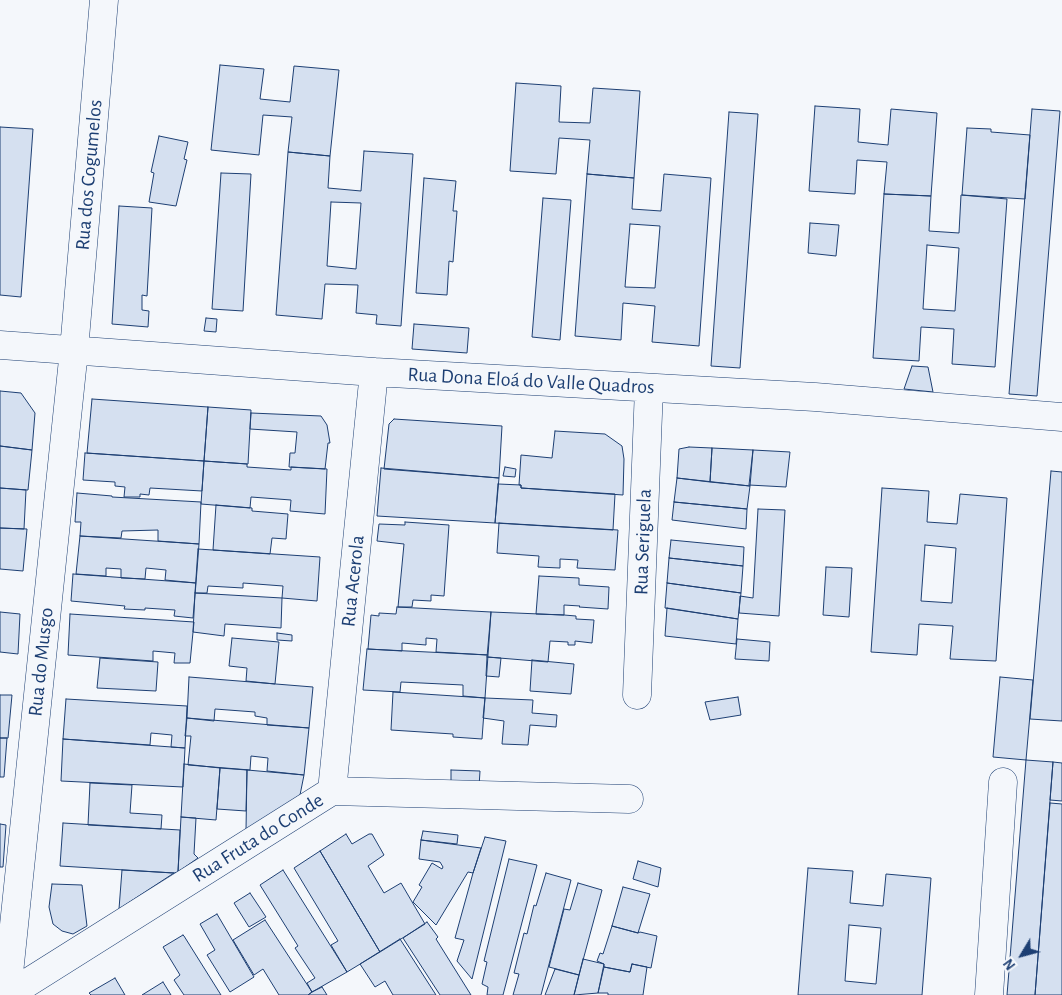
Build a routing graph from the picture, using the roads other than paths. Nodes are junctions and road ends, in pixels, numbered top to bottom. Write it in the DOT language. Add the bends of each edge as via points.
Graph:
graph roads {
  1 [pos="104,0"];
  2 [pos="0,345"];
  3 [pos="74,350"];
  4 [pos="374,372"];
  5 [pos="649,388"];
  6 [pos="1062,417"];
  7 [pos="637,695"];
  8 [pos="1003,782"];
  9 [pos="332,790"];
  10 [pos="629,800"];
  11 [pos="5,980"];
  12 [pos="40,986"];
  13 [pos="989,995"];
  1 -- 3 [label="street, Rua dos Cogumelos"];
  2 -- 3 [label="street, Rua Dona Eloá do Valle Quadros"];
  3 -- 4 [label="street, Rua Dona Eloá do Valle Quadros"];
  3 -- 11 [label="street, Rua do Musgo"];
  4 -- 5 [label="street, Rua Dona Eloá do Valle Quadros"];
  4 -- 9 [label="street, Rua Acerola"];
  5 -- 6 [label="street, Rua Dona Eloá do Valle Quadros" via="815,397"];
  5 -- 7 [label="street, Rua Seriguela"];
  8 -- 13 [label="street"];
  9 -- 10 [label="street, Rua Fruta do Conde"];
  9 -- 12 [label="street, Rua Fruta do Conde"];
  11 -- 12 [label="street"];
}
